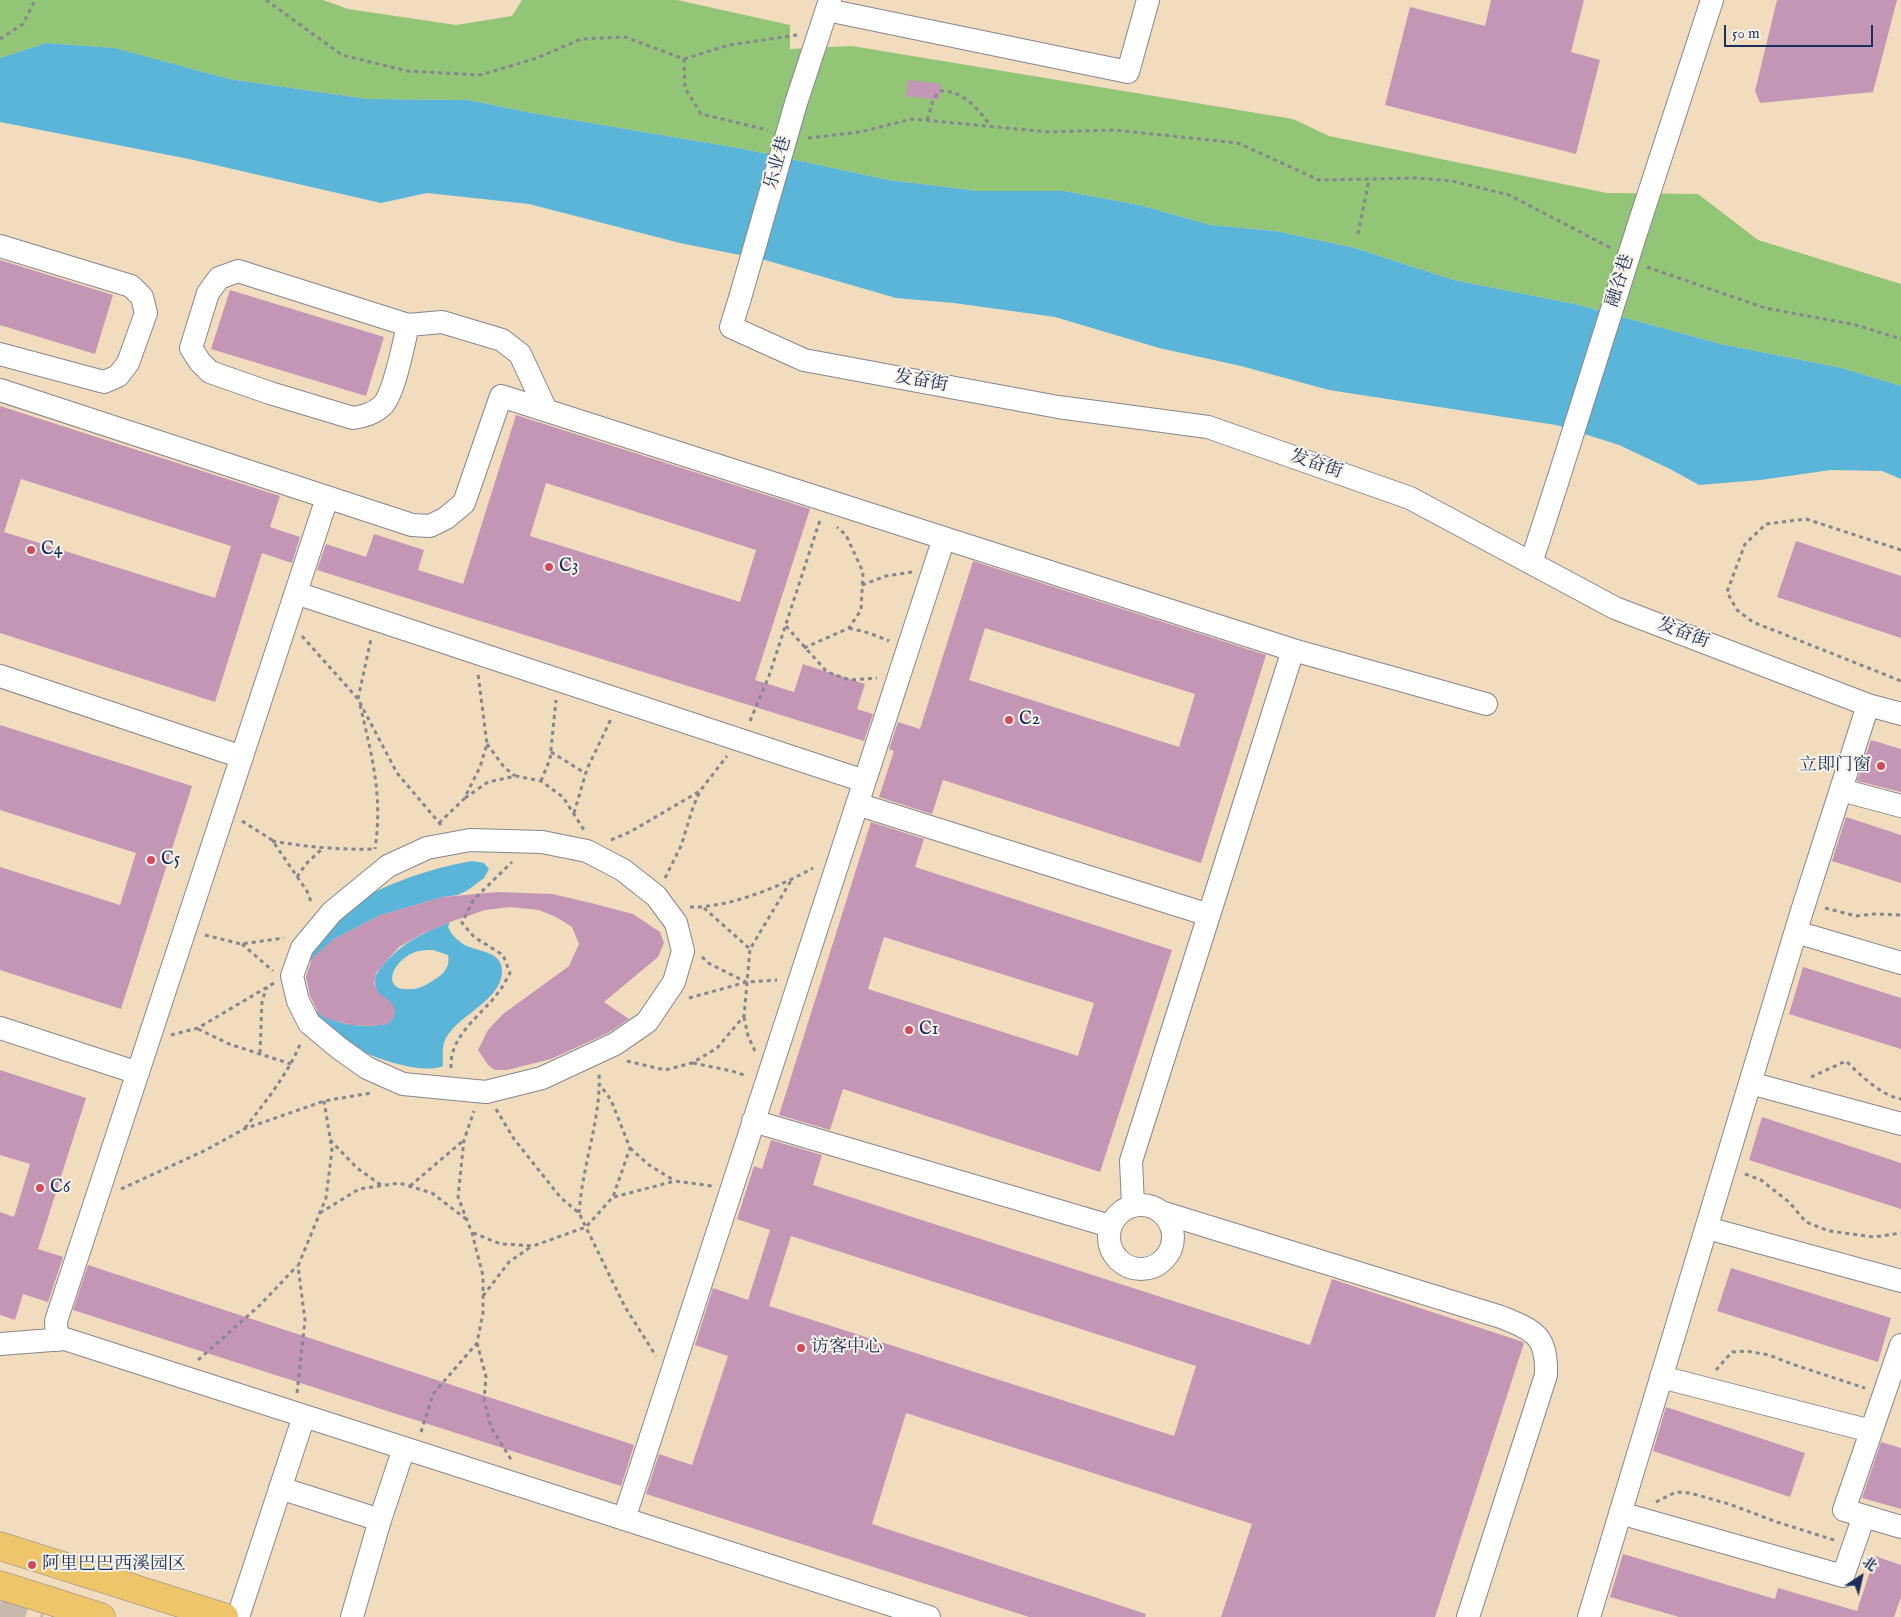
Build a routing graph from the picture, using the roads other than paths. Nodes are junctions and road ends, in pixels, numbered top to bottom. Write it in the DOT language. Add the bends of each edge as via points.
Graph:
graph roads {
  1 [pos="1148,0"];
  2 [pos="1712,0"];
  3 [pos="828,5"];
  4 [pos="0,246"];
  5 [pos="408,325"];
  6 [pos="731,327"];
  7 [pos="0,354"];
  8 [pos="0,390"];
  9 [pos="546,410"];
  10 [pos="327,498"];
  11 [pos="944,538"];
  12 [pos="1532,563"];
  13 [pos="296,593"];
  14 [pos="1293,650"];
  15 [pos="0,676"];
  16 [pos="1486,704"];
  17 [pos="1868,705"];
  18 [pos="1901,714"];
  19 [pos="242,757"];
  20 [pos="864,781"];
  21 [pos="1841,790"];
  22 [pos="857,804"];
  23 [pos="1901,806"];
  24 [pos="1209,915"];
  25 [pos="1796,932"];
  26 [pos="1901,964"];
  27 [pos="0,1028"];
  28 [pos="138,1072"];
  29 [pos="1750,1083"];
  30 [pos="453,1089"];
  31 [pos="753,1121"];
  32 [pos="1901,1124"];
  33 [pos="1133,1205"];
  34 [pos="1164,1213"];
  35 [pos="1110,1226"];
  36 [pos="1707,1228"];
  37 [pos="1901,1282"];
  38 [pos="57,1340"];
  39 [pos="0,1344"];
  40 [pos="1901,1345"];
  41 [pos="1661,1378"];
  42 [pos="299,1415"];
  43 [pos="1871,1432"];
  44 [pos="409,1450"];
  45 [pos="280,1488"];
  46 [pos="1626,1514"];
  47 [pos="1864,1516"];
  48 [pos="624,1519"];
  49 [pos="380,1520"];
  50 [pos="1901,1527"];
  51 [pos="0,1546"];
  52 [pos="0,1585"];
  53 [pos="101,1617"];
  54 [pos="224,1617"];
  55 [pos="238,1617"];
  56 [pos="352,1617"];
  57 [pos="929,1617"];
  58 [pos="1468,1617"];
  59 [pos="1589,1617"];
  1 -- 3 [label="street" via="1128,72"];
  2 -- 12 [label="street, 融谷巷, bridge"];
  3 -- 6 [label="street, 乐业巷, bridge"];
  4 -- 7 [label="street" via="131,286 142,297 146,312 128,363 118,376 104,382"];
  5 -- 5 [label="street" via="238,271 219,278 208,293 192,348 210,372 353,418 367,416 383,405 391,390"];
  5 -- 9 [label="street" via="442,322 502,340 520,354"];
  6 -- 12 [label="street, 发奋街" via="804,360 1058,407 1208,427 1410,498"];
  8 -- 10 [label="street"];
  9 -- 10 [label="street" via="501,396 464,502 446,518 430,526 412,525"];
  9 -- 11 [label="street" via="824,506"];
  10 -- 13 [label="street"];
  11 -- 14 [label="street"];
  11 -- 20 [label="street"];
  12 -- 17 [label="street, 发奋街" via="1616,608"];
  13 -- 19 [label="street"];
  13 -- 20 [label="street"];
  14 -- 16 [label="street"];
  14 -- 24 [label="street"];
  15 -- 19 [label="street"];
  17 -- 18 [label="street, 发奋街"];
  17 -- 21 [label="street"];
  19 -- 28 [label="street"];
  20 -- 22 [label="street"];
  21 -- 23 [label="street"];
  21 -- 25 [label="street"];
  22 -- 24 [label="street"];
  22 -- 31 [label="street"];
  24 -- 33 [label="street" via="1131,1161"];
  25 -- 26 [label="street"];
  25 -- 29 [label="street"];
  27 -- 28 [label="street"];
  28 -- 38 [label="street" via="56,1321"];
  29 -- 32 [label="street"];
  29 -- 36 [label="street"];
  30 -- 30 [label="street" via="403,1084 367,1068 309,1023 287,978 302,948 332,912 388,866 427,848 470,840 542,842 589,850 623,870 660,902 676,923 683,950 674,982 646,1022 615,1044 542,1078 483,1091"];
  31 -- 35 [label="street"];
  31 -- 48 [label="street"];
  33 -- 34 [label="street" via="1144,1204"];
  33 -- 35 [label="street" via="1122,1210"];
  34 -- 35 [label="street" via="1174,1233 1173,1244 1161,1263 1152,1268 1131,1268 1118,1259 1110,1246"];
  34 -- 58 [label="street" via="1501,1316 1539,1337 1547,1356 1546,1375"];
  36 -- 37 [label="street"];
  36 -- 41 [label="street"];
  38 -- 39 [label="street"];
  38 -- 42 [label="street" via="65,1339"];
  40 -- 43 [label="street"];
  41 -- 43 [label="street"];
  41 -- 46 [label="street"];
  42 -- 44 [label="street"];
  42 -- 45 [label="street"];
  43 -- 47 [label="street" via="1844,1510"];
  44 -- 48 [label="street"];
  44 -- 49 [label="street"];
  45 -- 49 [label="street"];
  45 -- 55 [label="street"];
  46 -- 47 [label="street" via="1843,1576"];
  46 -- 59 [label="street"];
  47 -- 50 [label="street"];
  48 -- 57 [label="street"];
  49 -- 56 [label="street"];
  51 -- 54 [label="main road"];
  52 -- 53 [label="main road"];
}
